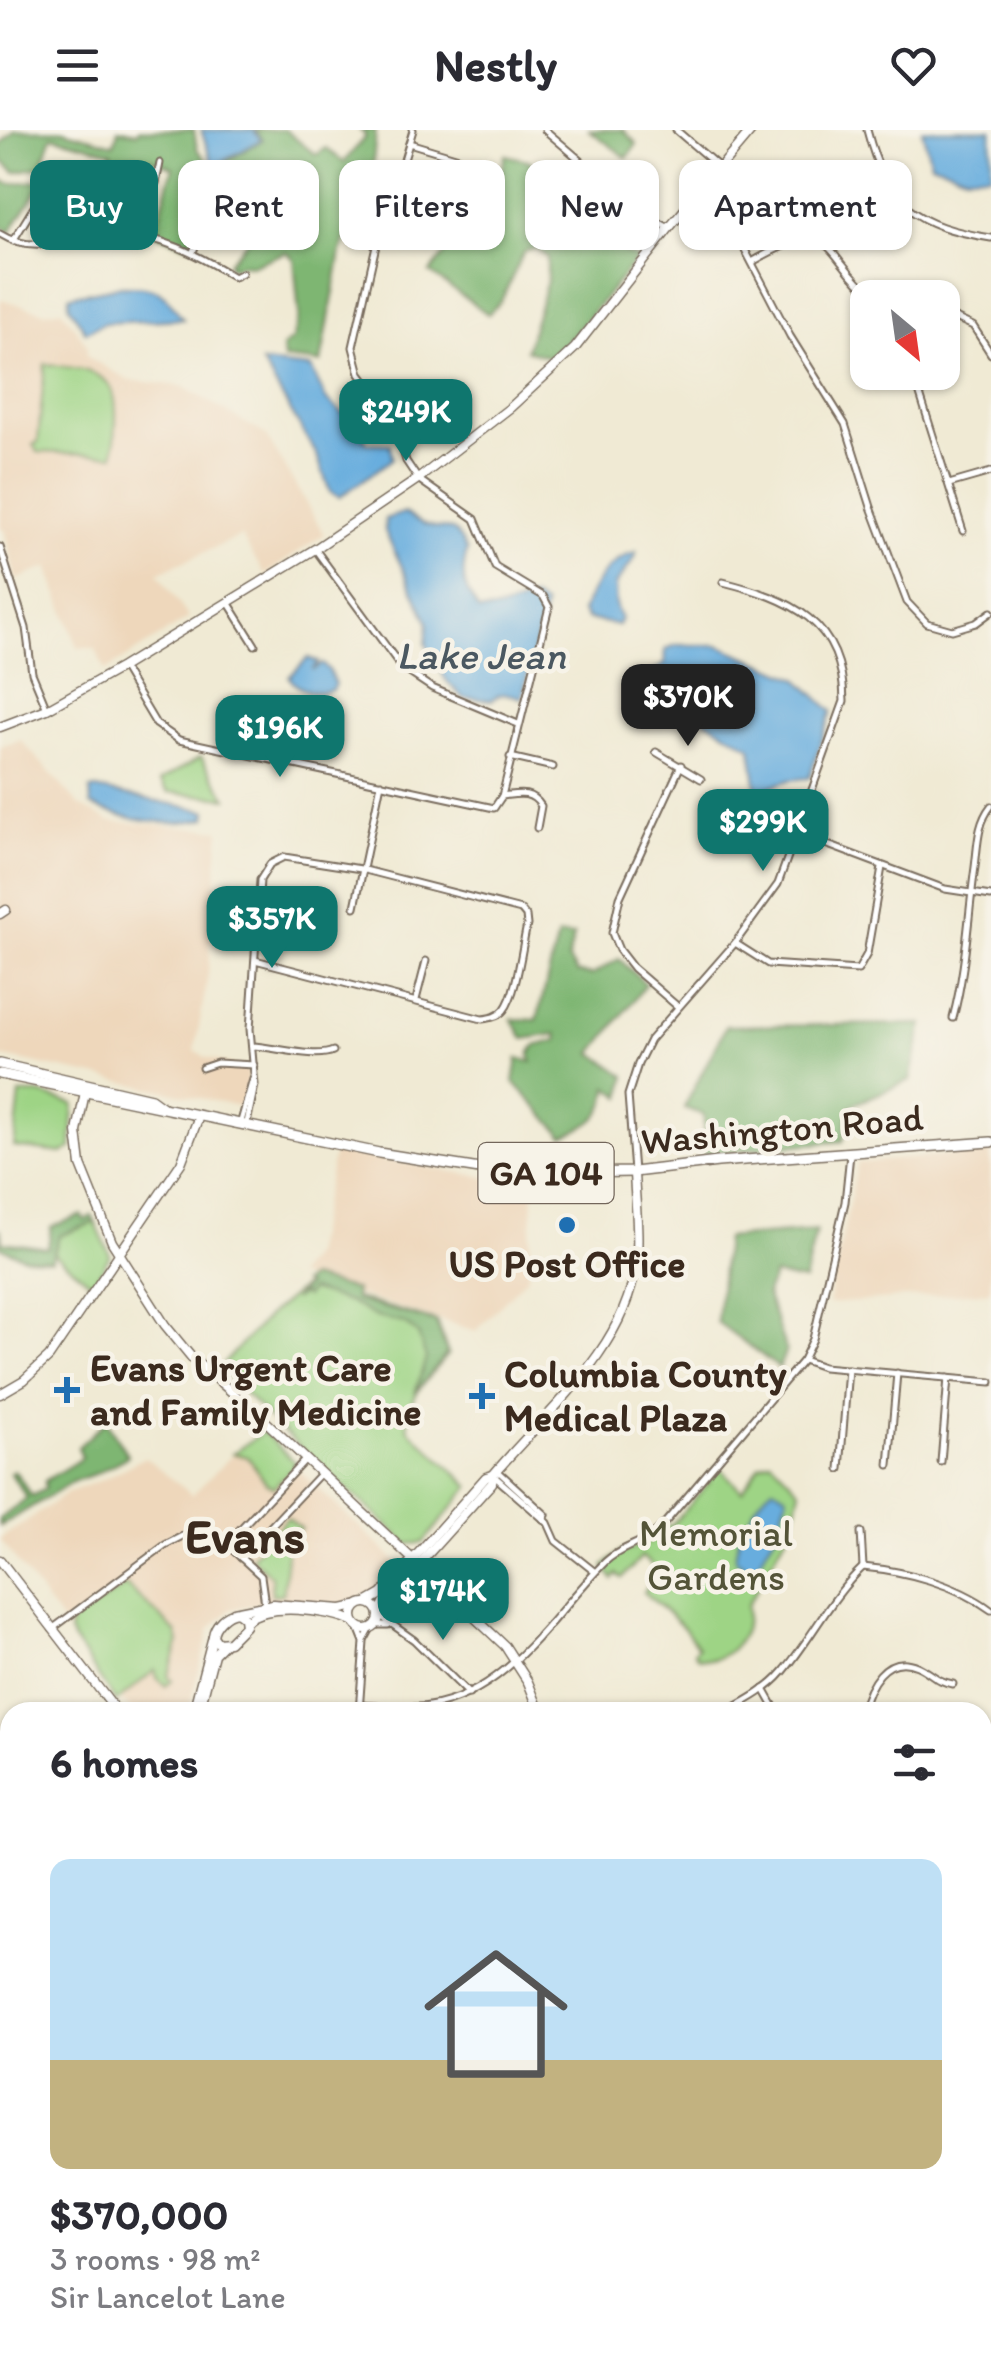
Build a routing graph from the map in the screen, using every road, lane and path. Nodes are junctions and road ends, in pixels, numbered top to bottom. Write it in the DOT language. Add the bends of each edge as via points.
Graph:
graph roads {
  1 [pos="413,130"];
  2 [pos="545,130"];
  3 [pos="676,130"];
  4 [pos="752,130"];
  5 [pos="867,130"];
  6 [pos="409,143"];
  7 [pos="404,160"];
  8 [pos="464,160"];
  9 [pos="711,160"];
  10 [pos="727,160"];
  11 [pos="160,164"];
  12 [pos="158,174"];
  13 [pos="30,212"];
  14 [pos="679,217"];
  15 [pos="669,228"];
  16 [pos="0,234"];
  17 [pos="991,238"];
  18 [pos="12,241"];
  19 [pos="30,242"];
  20 [pos="158,242"];
  21 [pos="375,250"];
  22 [pos="746,250"];
  23 [pos="774,250"];
  24 [pos="834,250"];
  25 [pos="193,252"];
  26 [pos="752,262"];
  27 [pos="242,274"];
  28 [pos="857,280"];
  29 [pos="960,320"];
  30 [pos="991,354"];
  31 [pos="919,391"];
  32 [pos="991,472"];
  33 [pos="418,479"];
  34 [pos="949,484"];
  35 [pos="962,531"];
  36 [pos="0,547"];
  37 [pos="315,549"];
  38 [pos="722,582"];
  39 [pos="228,602"];
  40 [pos="991,612"];
  41 [pos="254,645"];
  42 [pos="122,667"];
  43 [pos="47,709"];
  44 [pos="520,725"];
  45 [pos="0,727"];
  46 [pos="656,752"];
  47 [pos="510,756"];
  48 [pos="681,765"];
  49 [pos="553,767"];
  50 [pos="701,779"];
  51 [pos="381,784"];
  52 [pos="502,796"];
  53 [pos="991,806"];
  54 [pos="537,828"];
  55 [pos="796,833"];
  56 [pos="882,866"];
  57 [pos="361,869"];
  58 [pos="969,894"];
  59 [pos="991,896"];
  60 [pos="355,907"];
  61 [pos="735,943"];
  62 [pos="255,960"];
  63 [pos="426,962"];
  64 [pos="416,1000"];
  65 [pos="678,1006"];
  66 [pos="952,1018"];
  67 [pos="252,1046"];
  68 [pos="333,1052"];
  69 [pos="0,1064"];
  70 [pos="254,1065"];
  71 [pos="202,1068"];
  72 [pos="0,1074"];
  73 [pos="85,1092"];
  74 [pos="107,1096"];
  75 [pos="164,1108"];
  76 [pos="80,1114"];
  77 [pos="199,1116"];
  78 [pos="243,1125"];
  79 [pos="991,1142"];
  80 [pos="850,1154"];
  81 [pos="634,1172"];
  82 [pos="118,1254"];
  83 [pos="803,1360"];
  84 [pos="848,1369"];
  85 [pos="897,1373"];
  86 [pos="948,1378"];
  87 [pos="991,1382"];
  88 [pos="0,1394"];
  89 [pos="304,1460"];
  90 [pos="941,1462"];
  91 [pos="889,1465"];
  92 [pos="840,1469"];
  93 [pos="495,1473"];
  94 [pos="320,1474"];
  95 [pos="861,1532"];
  96 [pos="226,1544"];
  97 [pos="241,1558"];
  98 [pos="0,1560"];
  99 [pos="416,1563"];
  100 [pos="863,1566"];
  101 [pos="595,1572"];
  102 [pos="368,1602"];
  103 [pos="266,1604"];
  104 [pos="356,1606"];
  105 [pos="991,1610"];
  106 [pos="234,1612"];
  107 [pos="379,1614"];
  108 [pos="246,1623"];
  109 [pos="356,1625"];
  110 [pos="391,1625"];
  111 [pos="373,1627"];
  112 [pos="52,1628"];
  113 [pos="213,1636"];
  114 [pos="364,1642"];
  115 [pos="224,1644"];
  116 [pos="516,1662"];
  117 [pos="954,1684"];
  118 [pos="764,1689"];
  119 [pos="469,1694"];
  120 [pos="199,1696"];
  121 [pos="109,1702"];
  122 [pos="198,1702"];
  123 [pos="360,1702"];
  124 [pos="442,1702"];
  125 [pos="536,1702"];
  126 [pos="743,1702"];
  127 [pos="771,1702"];
  128 [pos="865,1702"];
  1 -- 6 [label="street"];
  2 -- 15 [label="street"];
  3 -- 9 [label="street"];
  4 -- 10 [label="street"];
  5 -- 17 [label="street" via="883,174 906,208 943,230"];
  6 -- 7 [label="street"];
  6 -- 8 [label="street"];
  11 -- 12 [label="street"];
  13 -- 18 [label="street"];
  14 -- 15 [label="street"];
  15 -- 33 [label="street" via="575,348"];
  16 -- 18 [label="street"];
  18 -- 19 [label="street"];
  20 -- 25 [label="street"];
  21 -- 33 [label="street" via="353,347 360,374 394,419"];
  22 -- 26 [label="street"];
  23 -- 26 [label="street"];
  24 -- 28 [label="street"];
  25 -- 27 [label="street" via="234,276"];
  26 -- 40 [label="street" via="845,424 907,602 927,623 952,630"];
  29 -- 30 [label="street" via="973,326"];
  31 -- 34 [label="street"];
  32 -- 34 [label="street"];
  33 -- 37 [label="street"];
  33 -- 44 [label="street" via="475,518 494,567 543,596 549,607"];
  34 -- 35 [label="street"];
  36 -- 43 [label="street"];
  37 -- 39 [label="street"];
  37 -- 44 [label="street" via="402,668"];
  38 -- 55 [label="street" via="810,616 838,655 844,701"];
  39 -- 41 [label="street"];
  39 -- 42 [label="street"];
  42 -- 43 [label="street"];
  42 -- 51 [label="street" via="156,724 179,740"];
  43 -- 45 [label="street"];
  44 -- 47 [label="street"];
  46 -- 48 [label="street"];
  47 -- 49 [label="street"];
  47 -- 52 [label="street"];
  48 -- 50 [label="street"];
  48 -- 65 [label="street" via="620,897 612,933 633,968"];
  51 -- 52 [label="street" via="494,808"];
  51 -- 57 [label="street"];
  52 -- 54 [label="street" via="536,797"];
  53 -- 58 [label="street" via="981,822"];
  55 -- 56 [label="street"];
  55 -- 61 [label="street" via="778,884"];
  56 -- 58 [label="street"];
  56 -- 61 [label="street" via="868,954 858,970 768,964"];
  57 -- 60 [label="street"];
  57 -- 62 [label="street" via="284,857 270,864 260,880"];
  57 -- 64 [label="street" via="526,916 504,1010 482,1019"];
  58 -- 59 [label="street"];
  58 -- 66 [label="street" via="962,983"];
  61 -- 65 [label="street"];
  62 -- 64 [label="street"];
  62 -- 67 [label="street"];
  63 -- 64 [label="street"];
  65 -- 81 [label="street" via="650,1040 628,1096"];
  67 -- 68 [label="street" via="321,1057"];
  67 -- 70 [label="street"];
  69 -- 75 [label="main road, Washington Road" via="151,1099"];
  70 -- 71 [label="street"];
  70 -- 78 [label="street"];
  72 -- 73 [label="main road, Washington Road / GA 104"];
  73 -- 74 [label="main road, Washington Road / GA 104"];
  73 -- 76 [label="street"];
  74 -- 75 [label="main road, Washington Road / GA 104"];
  74 -- 76 [label="street" via="88,1102"];
  75 -- 77 [label="main road, Washington Road / GA 104"];
  76 -- 82 [label="street" via="76,1144"];
  77 -- 78 [label="main road, Washington Road / GA 104"];
  77 -- 82 [label="street" via="181,1163"];
  78 -- 81 [label="main road, Washington Road / GA 104" via="511,1174"];
  79 -- 80 [label="main road, Washington Road / GA 104"];
  80 -- 81 [label="main road, Washington Road / GA 104"];
  80 -- 83 [label="street" via="814,1339"];
  81 -- 93 [label="street" via="636,1262 618,1324"];
  82 -- 88 [label="street" via="48,1357"];
  82 -- 89 [label="street" via="192,1358"];
  83 -- 84 [label="street"];
  83 -- 101 [label="street" via="651,1538 619,1551"];
  84 -- 85 [label="street"];
  84 -- 92 [label="street"];
  85 -- 86 [label="street"];
  85 -- 91 [label="street"];
  86 -- 87 [label="street"];
  86 -- 90 [label="street"];
  89 -- 94 [label="street"];
  89 -- 96 [label="street"];
  93 -- 99 [label="street"];
  93 -- 101 [label="street"];
  94 -- 97 [label="street"];
  94 -- 99 [label="street"];
  95 -- 100 [label="street"];
  96 -- 97 [label="street"];
  96 -- 112 [label="street" via="207,1530 186,1532"];
  97 -- 103 [label="street" via="262,1578"];
  98 -- 112 [label="street"];
  99 -- 102 [label="street"];
  99 -- 107 [label="street"];
  99 -- 116 [label="street"];
  100 -- 105 [label="street" via="898,1570"];
  100 -- 118 [label="street"];
  101 -- 116 [label="street"];
  102 -- 104 [label="street"];
  102 -- 107 [label="street"];
  103 -- 104 [label="street"];
  103 -- 106 [label="street"];
  104 -- 109 [label="street"];
  106 -- 108 [label="street"];
  106 -- 113 [label="street"];
  107 -- 110 [label="street"];
  107 -- 111 [label="street"];
  108 -- 109 [label="street" via="274,1610 334,1615"];
  108 -- 115 [label="street"];
  109 -- 111 [label="street"];
  109 -- 114 [label="street"];
  110 -- 111 [label="street"];
  110 -- 119 [label="street"];
  111 -- 114 [label="street"];
  112 -- 121 [label="street"];
  113 -- 115 [label="street"];
  113 -- 120 [label="street"];
  114 -- 123 [label="street"];
  115 -- 120 [label="street"];
  116 -- 119 [label="street"];
  116 -- 125 [label="street"];
  117 -- 128 [label="street" via="899,1662 870,1686"];
  118 -- 126 [label="street"];
  118 -- 127 [label="street"];
  119 -- 124 [label="street"];
  120 -- 122 [label="street"];
}
